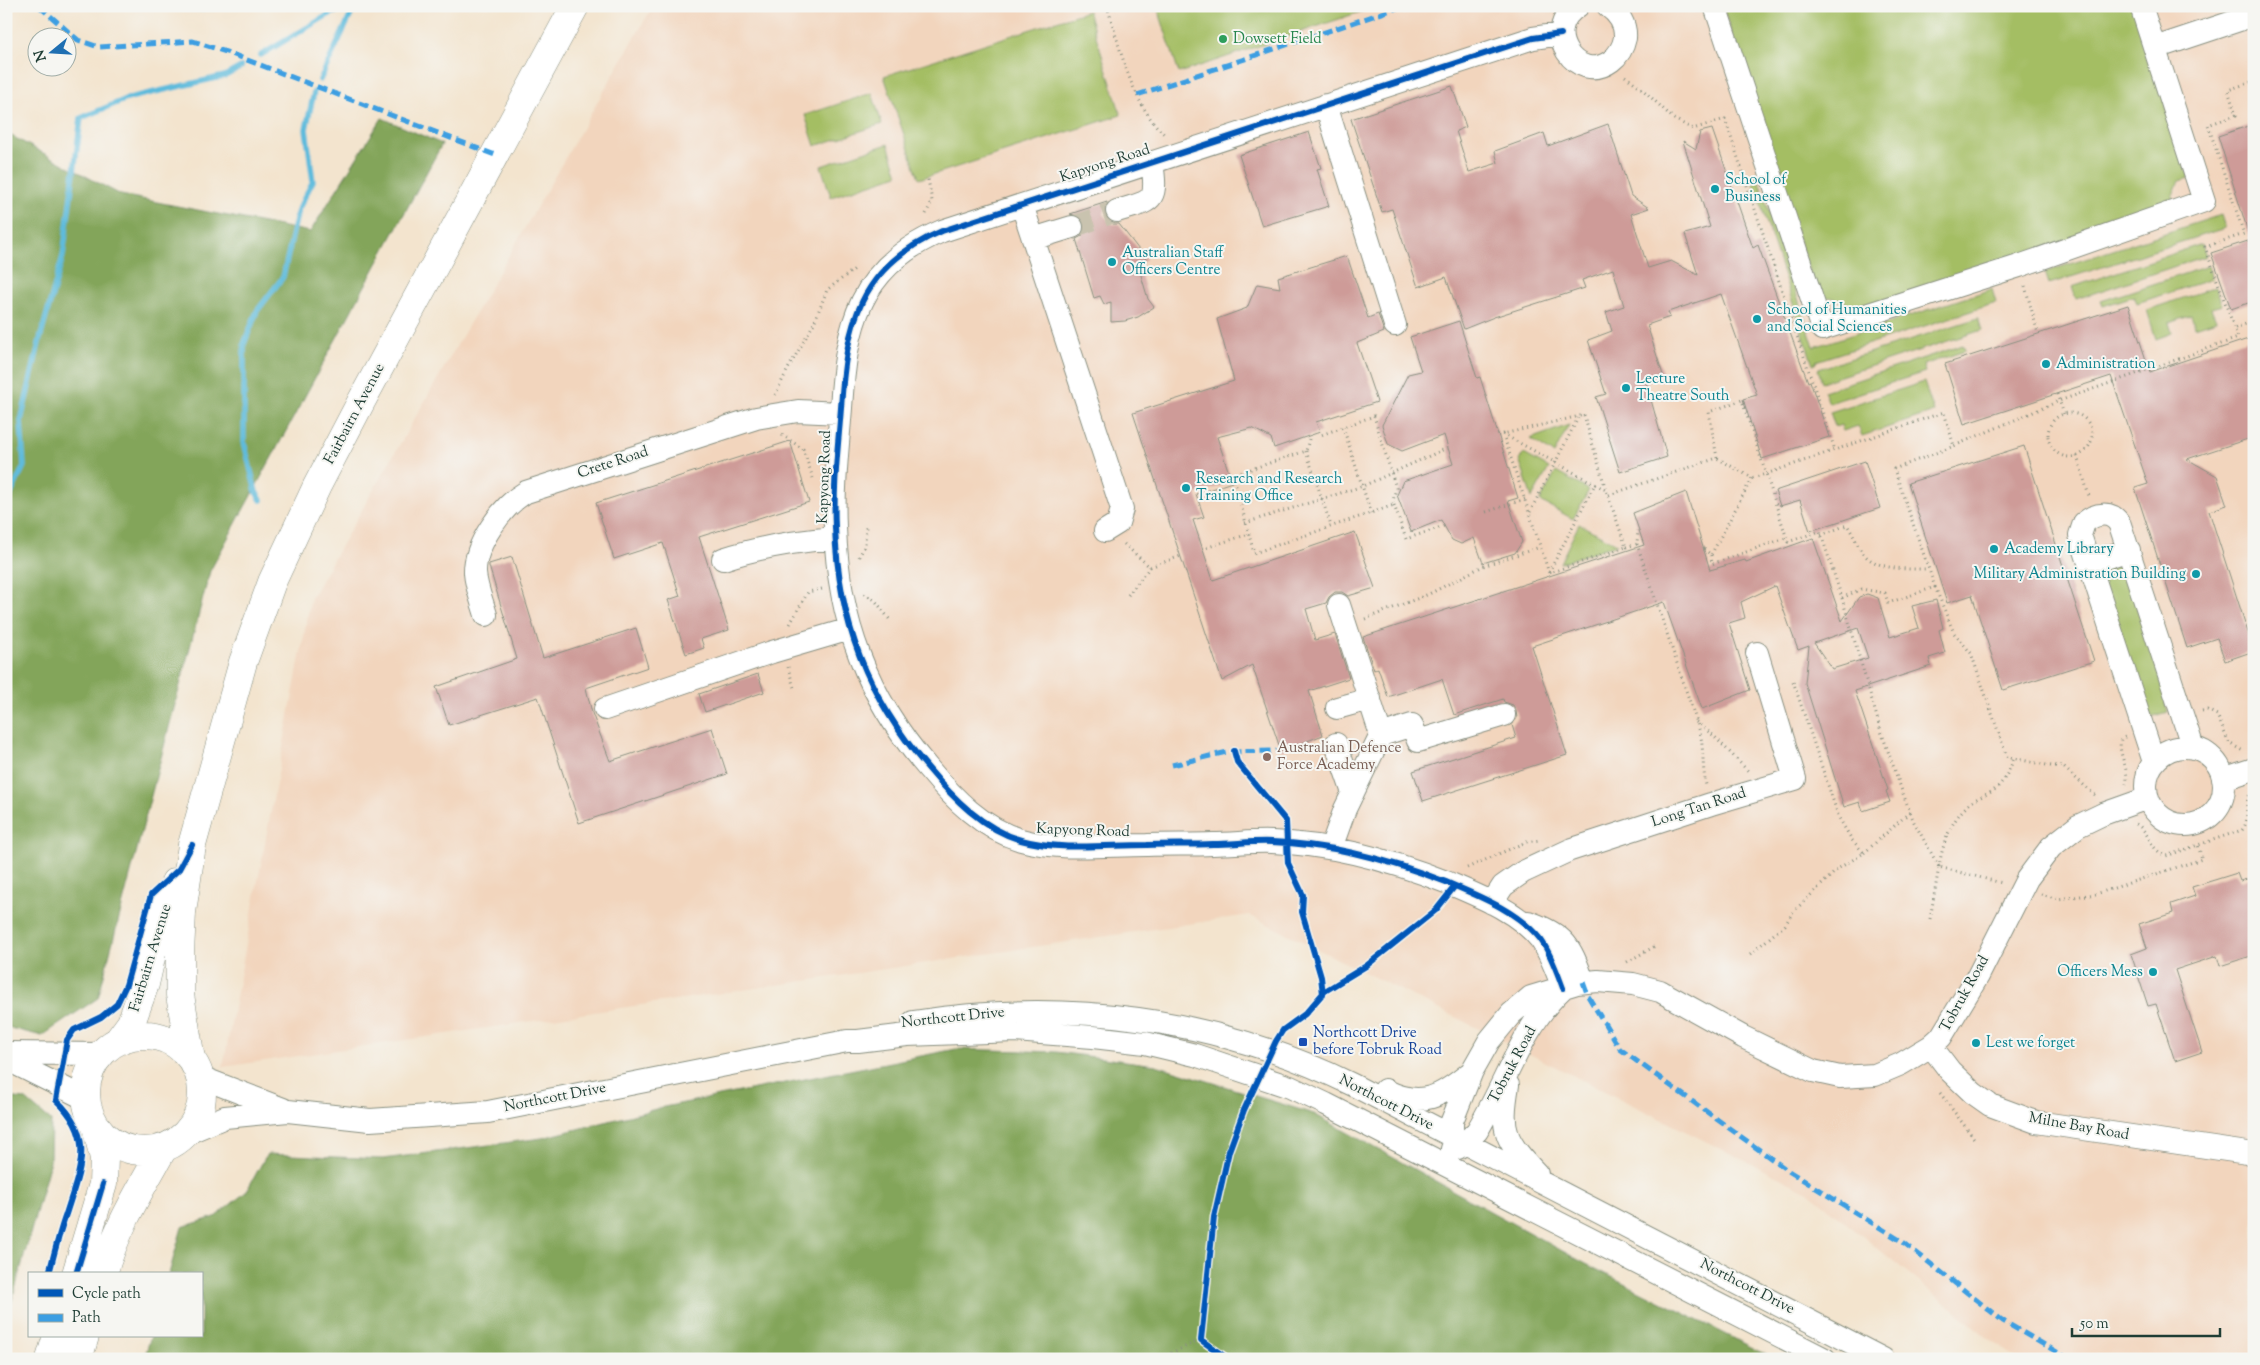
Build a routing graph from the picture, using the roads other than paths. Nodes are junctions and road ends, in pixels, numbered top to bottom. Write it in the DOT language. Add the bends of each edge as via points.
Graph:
graph roads {
  1 [pos="575,6"];
  2 [pos="1578,6"];
  3 [pos="1608,6"];
  4 [pos="1715,6"];
  5 [pos="2141,6"];
  6 [pos="2254,15"];
  7 [pos="1561,34"];
  8 [pos="2155,48"];
  9 [pos="1326,105"];
  10 [pos="1152,162"];
  11 [pos="1022,204"];
  12 [pos="1117,211"];
  13 [pos="1072,226"];
  14 [pos="1032,239"];
  15 [pos="1395,325"];
  16 [pos="840,413"];
  17 [pos="1114,537"];
  18 [pos="835,538"];
  19 [pos="2129,550"];
  20 [pos="723,559"];
  21 [pos="2089,562"];
  22 [pos="1339,605"];
  23 [pos="486,615"];
  24 [pos="850,629"];
  25 [pos="1757,653"];
  26 [pos="1370,699"];
  27 [pos="1337,708"];
  28 [pos="605,709"];
  29 [pos="1504,715"];
  30 [pos="1381,735"];
  31 [pos="1336,744"];
  32 [pos="2193,748"];
  33 [pos="2154,762"];
  34 [pos="2254,769"];
  35 [pos="2223,779"];
  36 [pos="1353,793"];
  37 [pos="2148,798"];
  38 [pos="192,845"];
  39 [pos="1331,848"];
  40 [pos="1492,903"];
  41 [pos="1573,985"];
  42 [pos="1199,1030"];
  43 [pos="847,1040"];
  44 [pos="1931,1046"];
  45 [pos="109,1048"];
  46 [pos="6,1053"];
  47 [pos="6,1059"];
  48 [pos="1511,1067"];
  49 [pos="195,1068"];
  50 [pos="1472,1071"];
  51 [pos="86,1099"];
  52 [pos="288,1111"];
  53 [pos="96,1126"];
  54 [pos="187,1133"];
  55 [pos="1458,1142"];
  56 [pos="163,1149"];
  57 [pos="1416,1149"];
  58 [pos="2254,1154"];
  59 [pos="1549,1186"];
  60 [pos="1516,1200"];
  61 [pos="77,1272"];
  62 [pos="104,1272"];
  63 [pos="56,1338"];
  64 [pos="84,1338"];
  65 [pos="50,1359"];
  66 [pos="78,1359"];
  67 [pos="1825,1359"];
  68 [pos="1883,1359"];
  1 -- 38 [label="main road, Fairbairn Avenue" via="357,408 272,582 243,662"];
  2 -- 7 [label="street" via="1568,15"];
  3 -- 7 [label="street" via="1620,18 1625,34 1620,51 1608,63 1597,66 1579,63 1566,52"];
  4 -- 8 [label="street" via="1822,329 2019,266 2204,201"];
  5 -- 8 [label="street"];
  6 -- 8 [label="street"];
  7 -- 9 [label="street, Kapyong Road" via="1533,38"];
  9 -- 10 [label="street, Kapyong Road"];
  9 -- 15 [label="street"];
  10 -- 11 [label="street, Kapyong Road"];
  10 -- 12 [label="street" via="1153,195 1146,202"];
  11 -- 14 [label="street"];
  11 -- 16 [label="street, Kapyong Road" via="921,240 880,274 860,305 848,338"];
  13 -- 14 [label="street"];
  14 -- 17 [label="street" via="1122,509"];
  16 -- 18 [label="street, Kapyong Road" via="834,500"];
  16 -- 23 [label="street, Crete Road" via="798,411 756,418 526,492 513,500 500,515 478,556 476,576"];
  18 -- 20 [label="street" via="750,550"];
  18 -- 24 [label="street, Kapyong Road"];
  19 -- 21 [label="street"];
  19 -- 21 [label="street" via="2117,520 2107,514 2095,516 2086,520 2080,531"];
  19 -- 32 [label="street"];
  21 -- 33 [label="street"];
  22 -- 26 [label="street"];
  24 -- 28 [label="street" via="782,648"];
  24 -- 39 [label="street, Kapyong Road" via="861,663 894,726 962,805 994,829 1020,840 1064,846 1269,842"];
  25 -- 40 [label="street, Long Tan Road" via="1795,780 1570,850 1523,872 1503,886"];
  26 -- 27 [label="street"];
  26 -- 30 [label="street"];
  29 -- 30 [label="street" via="1418,741 1412,725"];
  30 -- 36 [label="street"];
  31 -- 36 [label="street"];
  32 -- 33 [label="street" via="2174,749"];
  32 -- 35 [label="street" via="2210,757"];
  33 -- 37 [label="street" via="2147,775"];
  34 -- 35 [label="street"];
  35 -- 37 [label="street" via="2223,794 2216,809 2196,824 2179,824 2163,818"];
  36 -- 39 [label="street"];
  37 -- 44 [label="street, Tobruk Road" via="2103,814 2069,831 2042,858 2022,888 1978,976 1941,1037"];
  38 -- 45 [label="main road, Fairbairn Avenue" via="179,869 156,936 145,984 131,1023"];
  38 -- 49 [label="main road, Fairbairn Avenue" via="182,912 180,995"];
  39 -- 40 [label="street, Kapyong Road" via="1414,870"];
  40 -- 41 [label="street, Kapyong Road" via="1520,919"];
  41 -- 44 [label="street, Tobruk Road" via="1633,984 1660,991 1786,1058 1813,1070 1840,1076 1875,1075"];
  41 -- 48 [label="street, Tobruk Road" via="1542,1012"];
  41 -- 50 [label="street, Tobruk Road" via="1534,995 1522,1004 1493,1035"];
  42 -- 43 [label="street, Northcott Drive" via="1124,1016 1001,1011 893,1025"];
  42 -- 50 [label="street" via="1242,1031 1266,1038 1320,1058 1407,1098 1438,1096"];
  42 -- 55 [label="street, Northcott Drive" via="1271,1050 1318,1069"];
  43 -- 52 [label="street, Northcott Drive" via="488,1112 370,1120"];
  43 -- 57 [label="street, Northcott Drive" via="1015,1031 1145,1043 1195,1055 1290,1087"];
  44 -- 58 [label="street, Milne Bay Road" via="1953,1075 1990,1105 2036,1122"];
  45 -- 46 [label="street"];
  45 -- 49 [label="main road" via="132,1036 149,1035 179,1047"];
  45 -- 51 [label="main road" via="92,1068"];
  47 -- 51 [label="street"];
  48 -- 55 [label="street, Tobruk Road" via="1483,1121"];
  48 -- 59 [label="street" via="1505,1106 1506,1132 1514,1149"];
  49 -- 52 [label="street, Northcott Drive"];
  49 -- 54 [label="main road" via="202,1097 198,1116"];
  50 -- 55 [label="street, Tobruk Road" via="1452,1120"];
  51 -- 53 [label="main road"];
  52 -- 54 [label="street, Northcott Drive" via="225,1117"];
  53 -- 56 [label="main road" via="109,1140 126,1149 144,1152"];
  53 -- 61 [label="main road" via="104,1158 103,1184"];
  54 -- 56 [label="main road"];
  55 -- 57 [label="street" via="1436,1152"];
  55 -- 59 [label="street, Northcott Drive"];
  55 -- 60 [label="street" via="1469,1162"];
  56 -- 62 [label="main road" via="121,1225"];
  57 -- 60 [label="street, Northcott Drive"];
  59 -- 68 [label="street, Northcott Drive"];
  60 -- 67 [label="street, Northcott Drive"];
  63 -- 65 [label="main road"];
  64 -- 66 [label="main road"];
}
